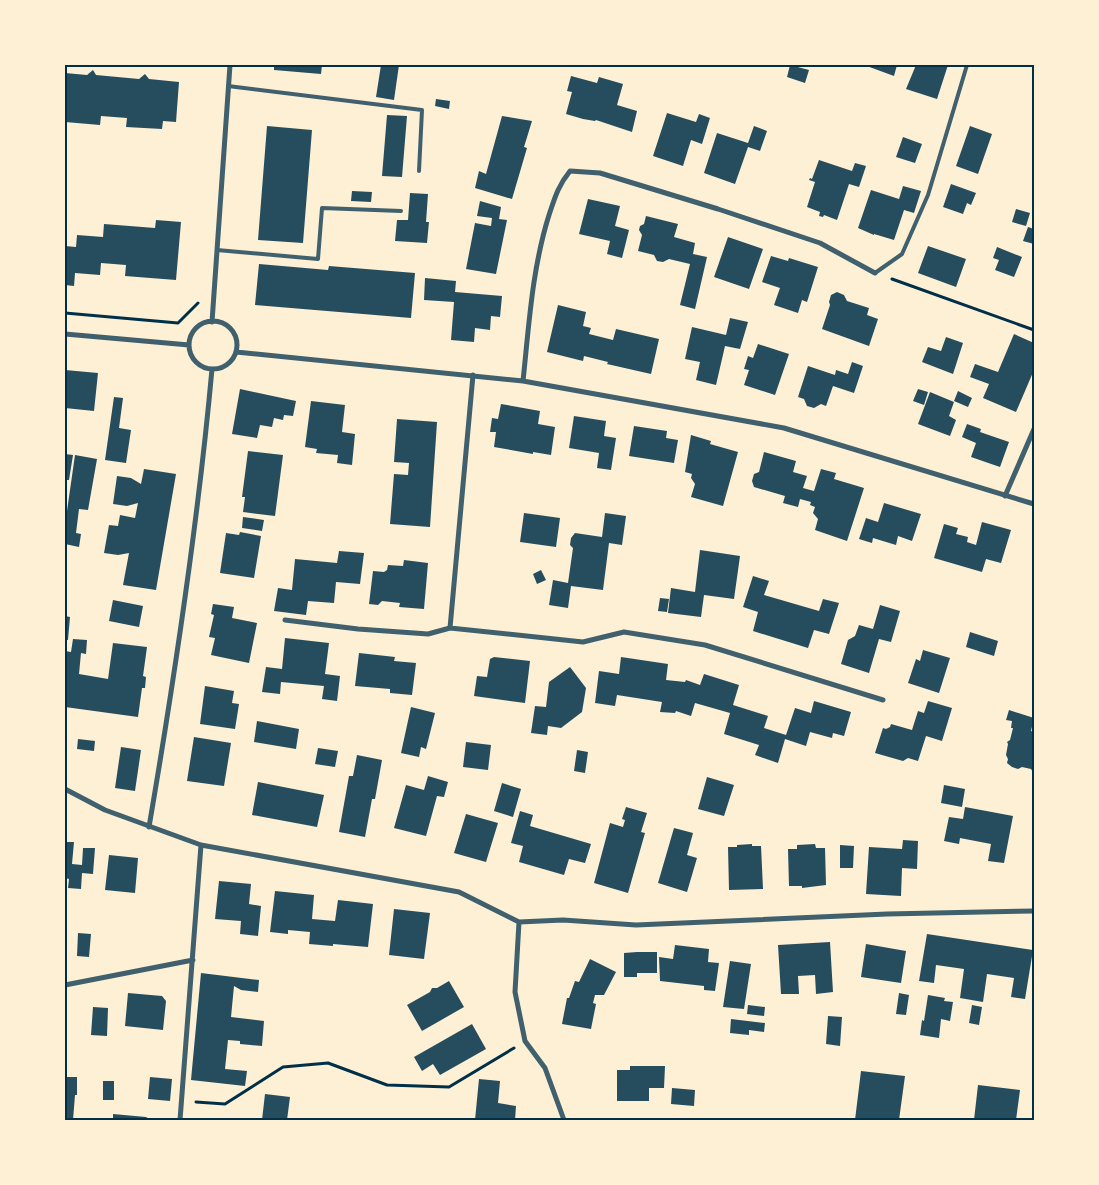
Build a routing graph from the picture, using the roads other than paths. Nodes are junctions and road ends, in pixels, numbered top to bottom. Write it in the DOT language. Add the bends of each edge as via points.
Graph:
graph roads {
  1 [pos="230,65"];
  2 [pos="967,65"];
  3 [pos="228,86"];
  4 [pos="419,171"];
  5 [pos="401,211"];
  6 [pos="217,250"];
  7 [pos="875,273"];
  8 [pos="212,322"];
  9 [pos="65,334"];
  10 [pos="189,345"];
  11 [pos="236,352"];
  12 [pos="212,369"];
  13 [pos="473,375"];
  14 [pos="523,381"];
  15 [pos="1034,429"];
  16 [pos="1005,496"];
  17 [pos="1034,504"];
  18 [pos="285,620"];
  19 [pos="450,628"];
  20 [pos="883,700"];
  21 [pos="65,789"];
  22 [pos="149,827"];
  23 [pos="201,845"];
  24 [pos="1034,911"];
  25 [pos="519,922"];
  26 [pos="193,960"];
  27 [pos="65,985"];
  28 [pos="180,1120"];
  29 [pos="564,1120"];
  1 -- 3 [label="street"];
  2 -- 7 [label="lane" via="928,195 902,254"];
  3 -- 4 [label="lane" via="422,110"];
  3 -- 6 [label="street"];
  5 -- 6 [label="lane" via="322,208 318,259"];
  6 -- 8 [label="street"];
  7 -- 14 [label="street" via="820,243 600,173 570,171 559,184 540,242"];
  8 -- 10 [label="street" via="197,328 190,337"];
  8 -- 11 [label="street" via="231,330"];
  9 -- 10 [label="street"];
  10 -- 12 [label="street" via="196,362"];
  11 -- 12 [label="street" via="221,368"];
  11 -- 13 [label="street"];
  12 -- 22 [label="street" via="190,565"];
  13 -- 14 [label="street"];
  13 -- 19 [label="street"];
  14 -- 16 [label="street" via="784,428"];
  15 -- 16 [label="street"];
  16 -- 17 [label="street"];
  18 -- 19 [label="street" via="428,634"];
  19 -- 20 [label="street" via="583,642 624,632 705,645"];
  21 -- 22 [label="street" via="105,810"];
  22 -- 23 [label="street"];
  23 -- 25 [label="street" via="459,892"];
  23 -- 26 [label="street"];
  24 -- 25 [label="street" via="636,925 563,920"];
  25 -- 29 [label="street" via="514,992 525,1041 545,1068"];
  26 -- 27 [label="street"];
  26 -- 28 [label="street"];
}
